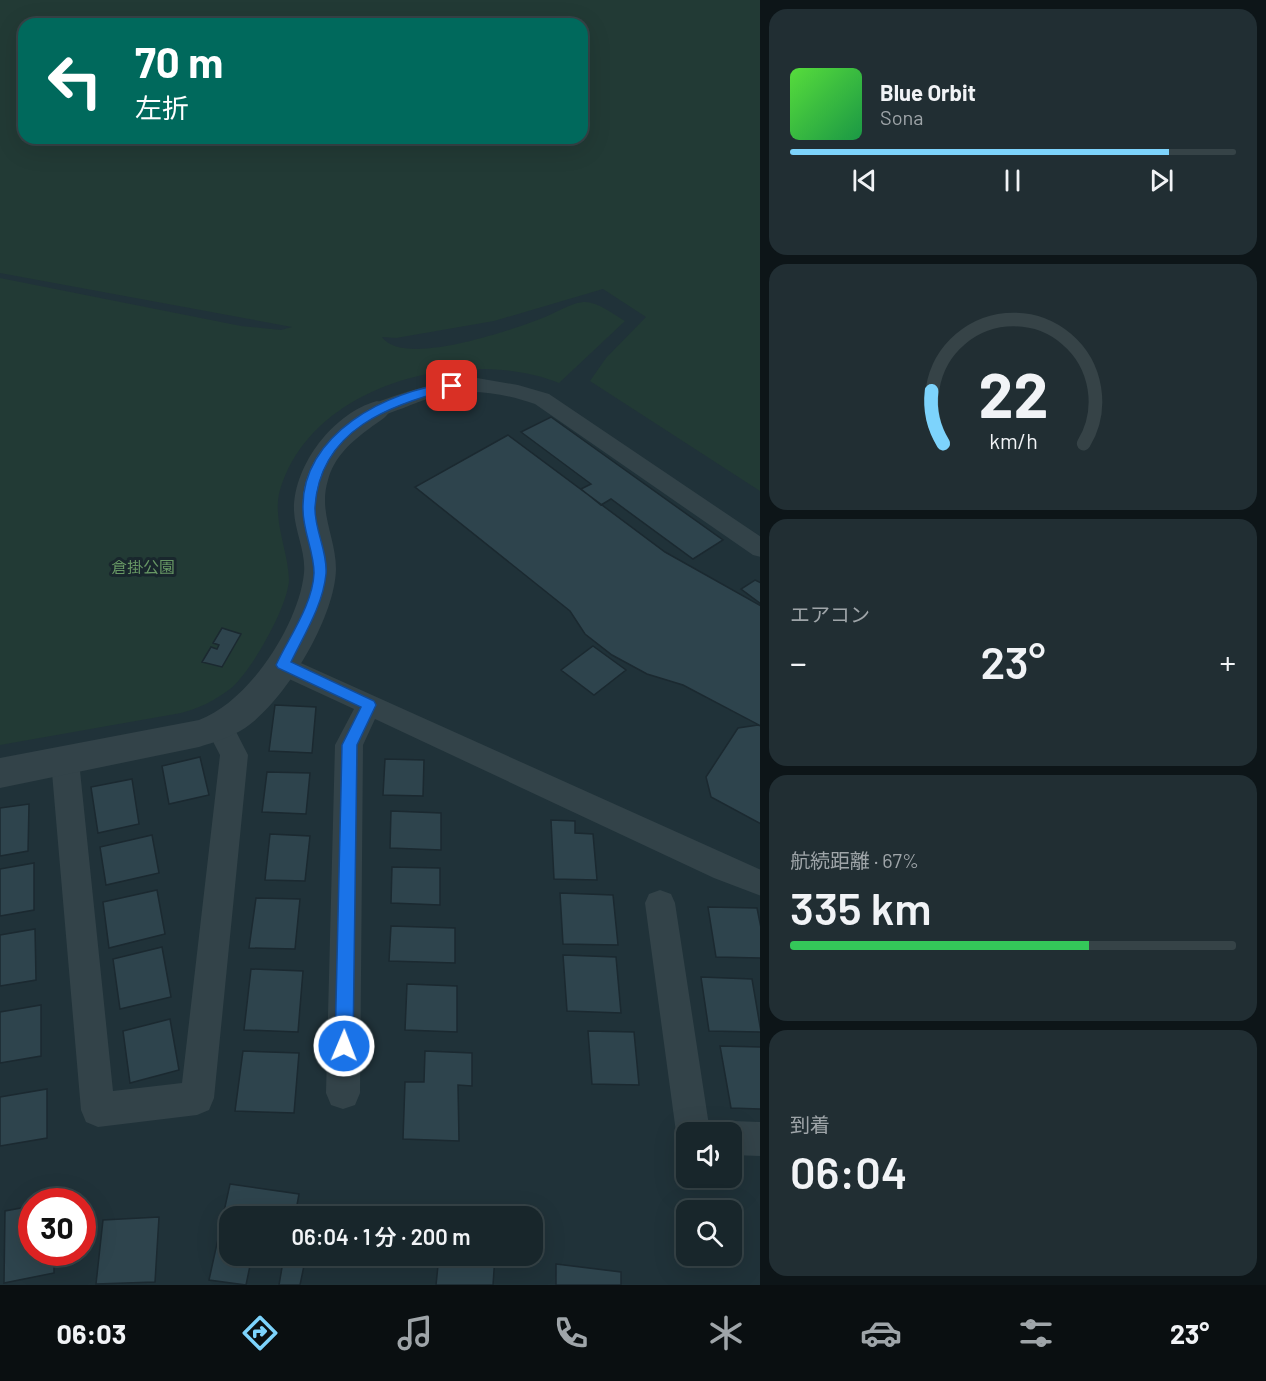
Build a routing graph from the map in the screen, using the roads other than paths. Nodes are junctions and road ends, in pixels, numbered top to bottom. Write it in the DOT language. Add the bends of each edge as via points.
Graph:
graph roads {
  1 [pos="377,410"];
  2 [pos="760,549"];
  3 [pos="283,665"];
  4 [pos="369,705"];
  5 [pos="219,726"];
  6 [pos="65,761"];
  7 [pos="0,773"];
  8 [pos="760,883"];
  9 [pos="660,903"];
  10 [pos="343,1093"];
  11 [pos="692,1122"];
  12 [pos="742,1138"];
  13 [pos="760,1139"];
  1 -- 2 [label="street" via="434,388 473,384 509,387 543,399"];
  1 -- 3 [label="street" via="353,425 328,450 314,476 309,509 320,572 316,596"];
  3 -- 4 [label="street"];
  3 -- 5 [label="street" via="256,699"];
  4 -- 8 [label="street"];
  4 -- 10 [label="street" via="349,745"];
  5 -- 6 [label="street"];
  5 -- 6 [label="street" via="234,754 197,1098 98,1110"];
  6 -- 7 [label="street"];
  9 -- 11 [label="street"];
  12 -- 13 [label="street"];
}
